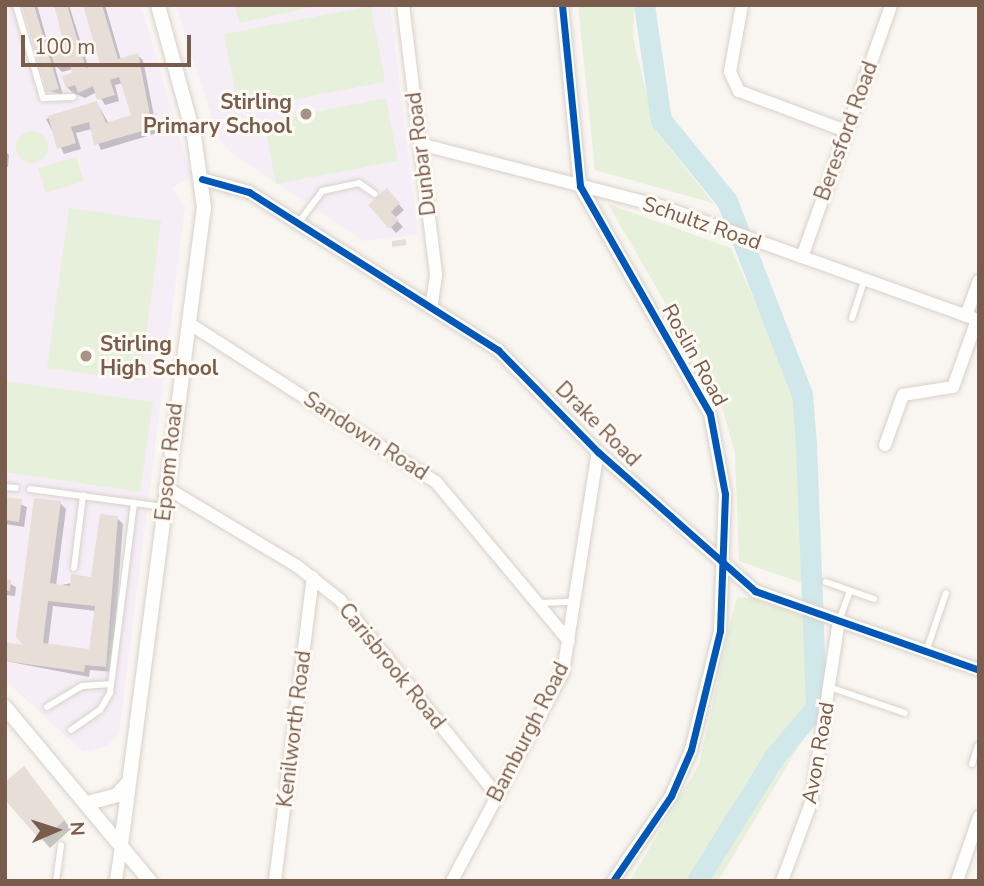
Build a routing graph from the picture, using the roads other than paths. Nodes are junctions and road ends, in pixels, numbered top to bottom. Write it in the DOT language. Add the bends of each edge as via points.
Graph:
graph roads {
  1 [pos="16,5"];
  2 [pos="158,5"];
  3 [pos="404,5"];
  4 [pos="562,5"];
  5 [pos="742,5"];
  6 [pos="891,5"];
  7 [pos="73,97"];
  8 [pos="846,131"];
  9 [pos="420,144"];
  10 [pos="202,180"];
  11 [pos="580,186"];
  12 [pos="375,194"];
  13 [pos="299,222"];
  14 [pos="802,257"];
  15 [pos="864,280"];
  16 [pos="979,281"];
  17 [pos="432,302"];
  18 [pos="852,318"];
  19 [pos="974,319"];
  20 [pos="190,324"];
  21 [pos="885,445"];
  22 [pos="598,452"];
  23 [pos="5,487"];
  24 [pos="165,487"];
  25 [pos="16,488"];
  26 [pos="30,489"];
  27 [pos="83,496"];
  28 [pos="134,503"];
  29 [pos="166,507"];
  30 [pos="718,562"];
  31 [pos="74,568"];
  32 [pos="313,577"];
  33 [pos="826,582"];
  34 [pos="850,591"];
  35 [pos="946,593"];
  36 [pos="874,599"];
  37 [pos="534,602"];
  38 [pos="574,602"];
  39 [pos="839,621"];
  40 [pos="569,641"];
  41 [pos="926,652"];
  42 [pos="979,670"];
  43 [pos="111,684"];
  44 [pos="829,687"];
  45 [pos="5,707"];
  46 [pos="47,707"];
  47 [pos="905,713"];
  48 [pos="71,730"];
  49 [pos="979,745"];
  50 [pos="972,764"];
  51 [pos="127,784"];
  52 [pos="497,795"];
  53 [pos="88,803"];
  54 [pos="979,817"];
  55 [pos="61,845"];
  56 [pos="121,845"];
  57 [pos="56,881"];
  58 [pos="116,881"];
  59 [pos="150,881"];
  60 [pos="275,881"];
  61 [pos="452,881"];
  62 [pos="613,881"];
  63 [pos="782,881"];
  64 [pos="957,881"];
  1 -- 7 [label="lane" via="43,98 51,103"];
  2 -- 10 [label="street, Epsom Road"];
  3 -- 9 [label="street, Dunbar Road"];
  4 -- 11 [label="street, Roslin Road"];
  5 -- 8 [label="street" via="730,72 738,91"];
  6 -- 8 [label="street, Beresford Road"];
  8 -- 14 [label="street, Beresford Road"];
  9 -- 11 [label="street, Schultz Road"];
  9 -- 17 [label="street, Dunbar Road" via="436,275"];
  10 -- 13 [label="street, Drake Road" via="234,184"];
  10 -- 20 [label="street, Epsom Road"];
  11 -- 14 [label="street, Schultz Road" via="710,223"];
  11 -- 30 [label="street, Roslin Road" via="710,414 725,494"];
  12 -- 13 [label="lane" via="359,183 322,191"];
  13 -- 17 [label="street, Drake Road"];
  14 -- 15 [label="street, Schultz Road"];
  15 -- 18 [label="lane"];
  15 -- 19 [label="street, Schultz Road"];
  16 -- 19 [label="street"];
  17 -- 22 [label="street, Drake Road" via="510,359"];
  19 -- 21 [label="street" via="953,387 903,395"];
  20 -- 24 [label="street, Epsom Road"];
  20 -- 37 [label="street, Sandown Road" via="426,473"];
  22 -- 30 [label="street, Drake Road"];
  22 -- 38 [label="street, Bamburgh Road"];
  23 -- 25 [label="lane"];
  24 -- 29 [label="street, Epsom Road"];
  24 -- 32 [label="street, Carisbrook Road"];
  26 -- 27 [label="lane"];
  27 -- 28 [label="lane"];
  27 -- 31 [label="lane"];
  28 -- 29 [label="lane"];
  28 -- 43 [label="lane"];
  29 -- 51 [label="street, Epsom Road"];
  30 -- 39 [label="street, Drake Road" via="755,592"];
  30 -- 62 [label="street, Roslin Road" via="720,631 684,771"];
  32 -- 52 [label="street, Carisbrook Road" via="361,623"];
  32 -- 60 [label="street, Kenilworth Road"];
  33 -- 34 [label="lane"];
  34 -- 36 [label="lane"];
  34 -- 39 [label="lane"];
  35 -- 41 [label="lane"];
  37 -- 38 [label="lane"];
  37 -- 40 [label="street, Sandown Road"];
  38 -- 40 [label="street, Bamburgh Road"];
  39 -- 41 [label="street, Drake Road"];
  39 -- 44 [label="street, Avon Road"];
  40 -- 52 [label="street, Bamburgh Road" via="563,673"];
  41 -- 42 [label="street, Drake Road"];
  43 -- 46 [label="lane" via="82,686"];
  43 -- 48 [label="lane" via="100,710"];
  44 -- 47 [label="lane"];
  44 -- 63 [label="street, Avon Road" via="811,803"];
  45 -- 53 [label="street"];
  49 -- 50 [label="lane"];
  51 -- 53 [label="street" via="117,795"];
  51 -- 56 [label="street, Epsom Road"];
  52 -- 61 [label="street, Bamburgh Road"];
  53 -- 56 [label="street"];
  54 -- 64 [label="street"];
  55 -- 57 [label="lane"];
  56 -- 58 [label="street, Epsom Road"];
  56 -- 59 [label="street"];
}
